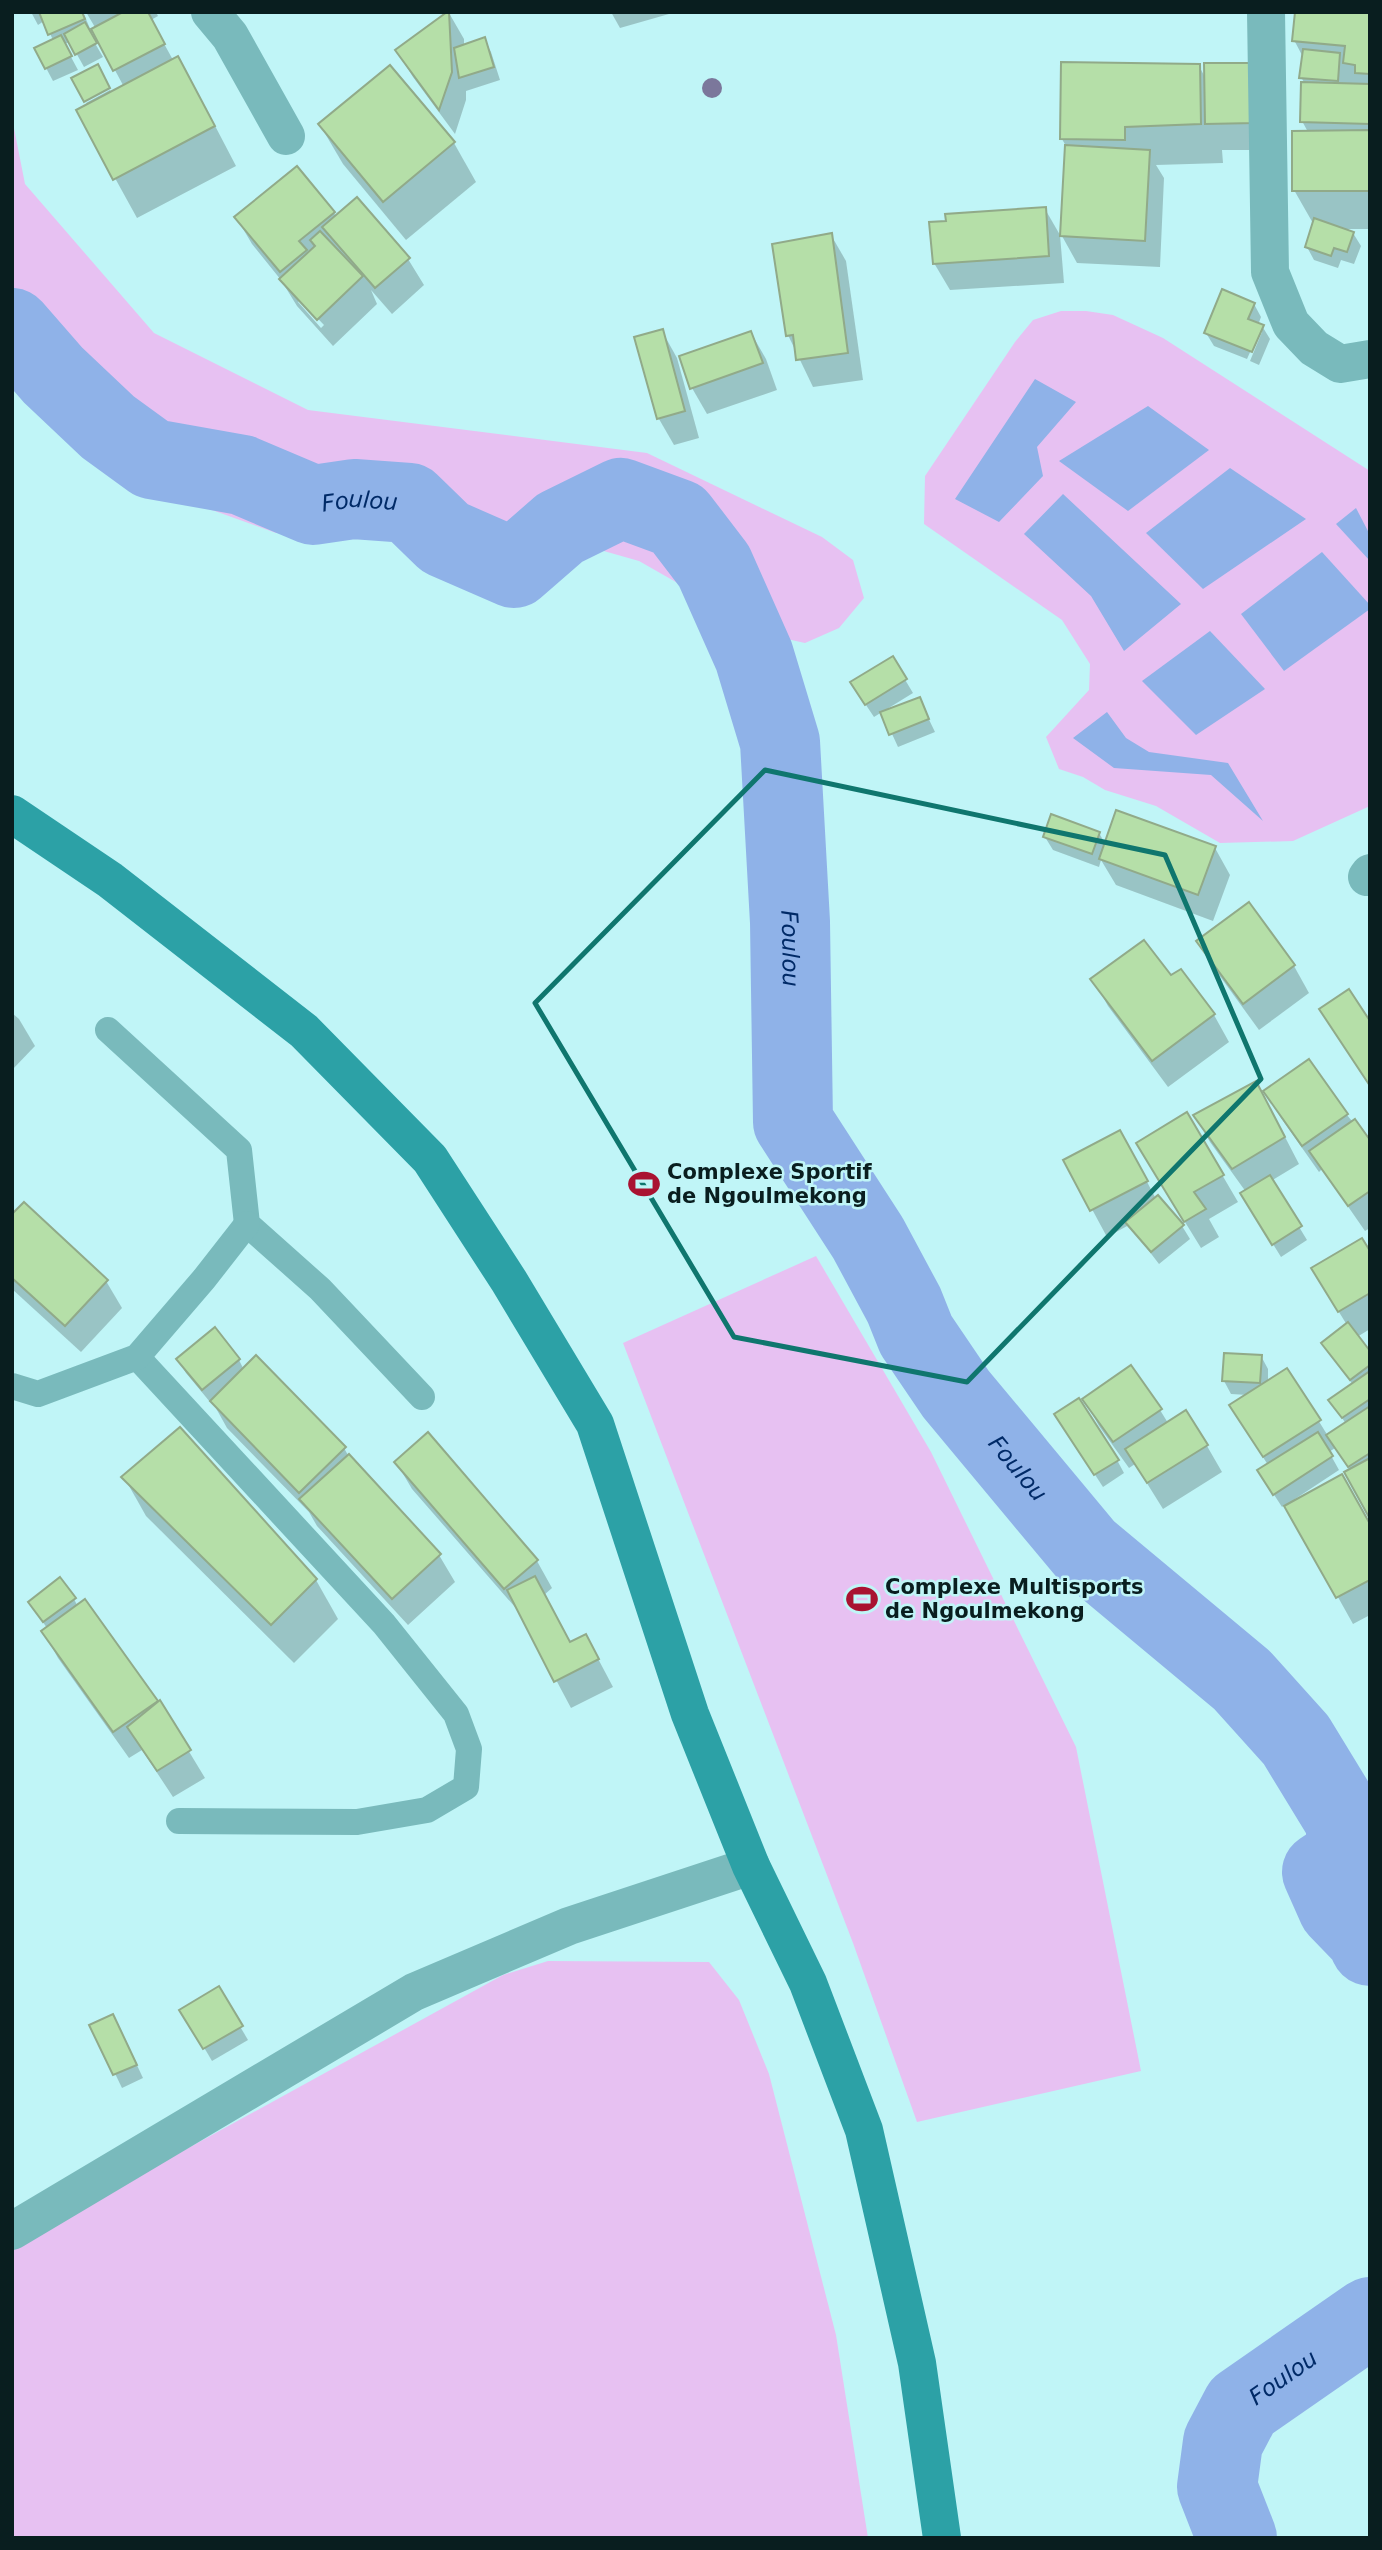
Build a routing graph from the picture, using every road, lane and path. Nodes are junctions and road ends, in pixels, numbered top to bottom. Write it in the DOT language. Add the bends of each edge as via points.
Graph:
graph roads {
  1 [pos="210,12"];
  2 [pos="1266,12"];
  3 [pos="286,136"];
  4 [pos="1370,359"];
  5 [pos="12,814"];
  6 [pos="108,1030"];
  7 [pos="247,1224"];
  8 [pos="137,1357"];
  9 [pos="12,1386"];
  10 [pos="422,1397"];
  11 [pos="179,1821"];
  12 [pos="751,1866"];
  13 [pos="12,2231"];
  14 [pos="943,2538"];
  1 -- 3 [label="street" via="230,36"];
  2 -- 4 [label="street" via="1269,272 1291,324 1314,348 1340,364"];
  5 -- 12 [label="street" via="110,880 304,1031 430,1159 595,1424 690,1714"];
  6 -- 7 [label="lane" via="239,1150"];
  7 -- 8 [label="lane"];
  7 -- 10 [label="lane" via="320,1289"];
  8 -- 9 [label="lane" via="37,1394"];
  8 -- 11 [label="lane" via="384,1624 456,1714 469,1749 466,1787 426,1810 357,1822"];
  12 -- 13 [label="street" via="569,1926 414,1992"];
  12 -- 14 [label="street" via="808,1983 864,2130 917,2362"];
}
